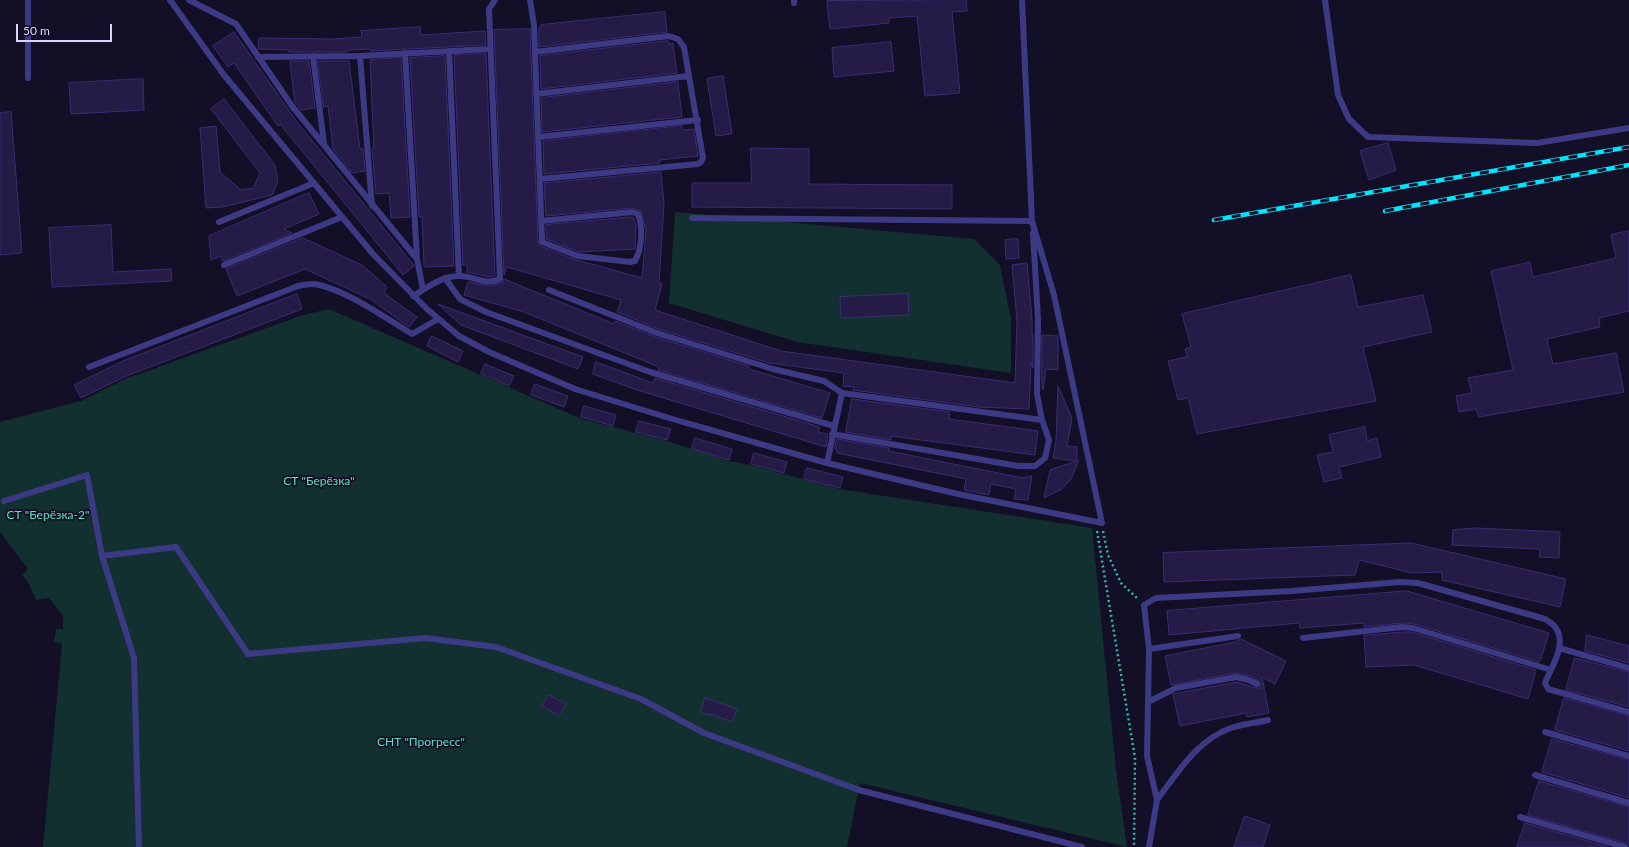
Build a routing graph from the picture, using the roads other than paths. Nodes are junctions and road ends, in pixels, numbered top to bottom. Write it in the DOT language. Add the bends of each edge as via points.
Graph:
graph roads {
  1 [pos="28,0"];
  2 [pos="170,0"];
  3 [pos="188,0"];
  4 [pos="495,0"];
  5 [pos="530,0"];
  6 [pos="1022,0"];
  7 [pos="1325,0"];
  8 [pos="490,49"];
  9 [pos="450,51"];
  10 [pos="535,52"];
  11 [pos="405,53"];
  12 [pos="313,56"];
  13 [pos="360,56"];
  14 [pos="258,57"];
  15 [pos="689,76"];
  16 [pos="28,78"];
  17 [pos="536,94"];
  18 [pos="698,120"];
  19 [pos="1629,128"];
  20 [pos="538,137"];
  21 [pos="324,145"];
  22 [pos="540,179"];
  23 [pos="314,183"];
  24 [pos="372,206"];
  25 [pos="342,216"];
  26 [pos="692,218"];
  27 [pos="541,221"];
  28 [pos="1032,221"];
  29 [pos="219,222"];
  30 [pos="417,259"];
  31 [pos="224,265"];
  32 [pos="459,276"];
  33 [pos="445,278"];
  34 [pos="424,290"];
  35 [pos="549,290"];
  36 [pos="413,296"];
  37 [pos="438,319"];
  38 [pos="89,367"];
  39 [pos="842,393"];
  40 [pos="1042,420"];
  41 [pos="834,426"];
  42 [pos="832,434"];
  43 [pos="827,463"];
  44 [pos="4,501"];
  45 [pos="102,556"];
  46 [pos="1238,636"];
  47 [pos="1303,638"];
  48 [pos="1560,648"];
  49 [pos="1149,649"];
  50 [pos="1629,668"];
  51 [pos="1550,670"];
  52 [pos="1257,684"];
  53 [pos="1148,702"];
  54 [pos="1629,712"];
  55 [pos="1268,720"];
  56 [pos="1545,732"];
  57 [pos="1629,756"];
  58 [pos="1535,775"];
  59 [pos="1157,800"];
  60 [pos="1629,803"];
  61 [pos="1520,817"];
  62 [pos="139,847"];
  63 [pos="1082,847"];
  64 [pos="1149,847"];
  65 [pos="1625,847"];
  1 -- 16 [label="lane"];
  2 -- 23 [label="lane" via="224,75"];
  3 -- 14 [label="lane" via="236,24"];
  4 -- 8 [label="lane" via="489,9"];
  5 -- 10 [label="lane"];
  6 -- 28 [label="lane"];
  7 -- 19 [label="lane" via="1338,95 1349,119 1368,137 1536,143"];
  8 -- 9 [label="lane"];
  8 -- 32 [label="lane" via="500,279 487,282"];
  9 -- 11 [label="lane"];
  9 -- 32 [label="lane"];
  10 -- 15 [label="lane" via="669,36 678,39 684,47"];
  10 -- 17 [label="lane"];
  11 -- 13 [label="lane"];
  11 -- 30 [label="lane"];
  12 -- 13 [label="lane"];
  12 -- 14 [label="lane"];
  12 -- 21 [label="lane"];
  13 -- 24 [label="lane"];
  14 -- 21 [label="lane" via="292,106"];
  15 -- 17 [label="lane"];
  15 -- 18 [label="lane"];
  17 -- 20 [label="lane"];
  18 -- 20 [label="lane"];
  18 -- 22 [label="lane" via="703,158 698,164"];
  20 -- 22 [label="lane"];
  21 -- 24 [label="lane"];
  22 -- 27 [label="lane"];
  23 -- 25 [label="lane"];
  23 -- 29 [label="lane"];
  24 -- 30 [label="lane"];
  25 -- 31 [label="lane"];
  25 -- 36 [label="lane" via="373,254"];
  26 -- 28 [label="lane"];
  27 -- 27 [label="lane" via="542,242 578,256 630,262 635,261 639,254 638,214 632,212"];
  28 -- 40 [label="lane" via="1038,319 1037,394"];
  28 -- 43 [label="lane" via="1054,295 1099,522 958,494"];
  30 -- 34 [label="lane"];
  32 -- 33 [label="lane"];
  33 -- 34 [label="lane"];
  33 -- 41 [label="lane" via="460,299 486,312 650,372"];
  34 -- 36 [label="lane"];
  35 -- 39 [label="lane" via="657,333 773,369 824,381"];
  36 -- 37 [label="lane"];
  37 -- 38 [label="lane" via="412,334 331,289 313,284 298,286"];
  37 -- 43 [label="lane" via="459,336 490,352 575,389"];
  39 -- 40 [label="lane"];
  39 -- 41 [label="lane"];
  40 -- 42 [label="lane" via="1049,440 1045,458 1035,466 1018,466"];
  41 -- 42 [label="lane"];
  42 -- 43 [label="lane"];
  44 -- 45 [label="lane" via="87,475"];
  45 -- 62 [label="lane" via="134,658"];
  45 -- 63 [label="lane" via="176,547 248,654 425,638 496,647 641,698 704,733 859,790"];
  46 -- 49 [label="lane"];
  47 -- 51 [label="lane" via="1412,628"];
  48 -- 49 [label="lane" via="1560,637 1556,627 1545,619 1418,583 1400,582 1156,598 1144,605"];
  48 -- 50 [label="lane"];
  48 -- 51 [label="lane"];
  49 -- 53 [label="lane"];
  51 -- 54 [label="lane" via="1545,683 1548,688"];
  52 -- 53 [label="lane" via="1236,678 1176,688"];
  53 -- 59 [label="lane" via="1147,756"];
  55 -- 59 [label="lane" via="1231,728 1205,741"];
  56 -- 57 [label="lane"];
  58 -- 60 [label="lane"];
  59 -- 64 [label="lane"];
  61 -- 65 [label="lane"];
}
